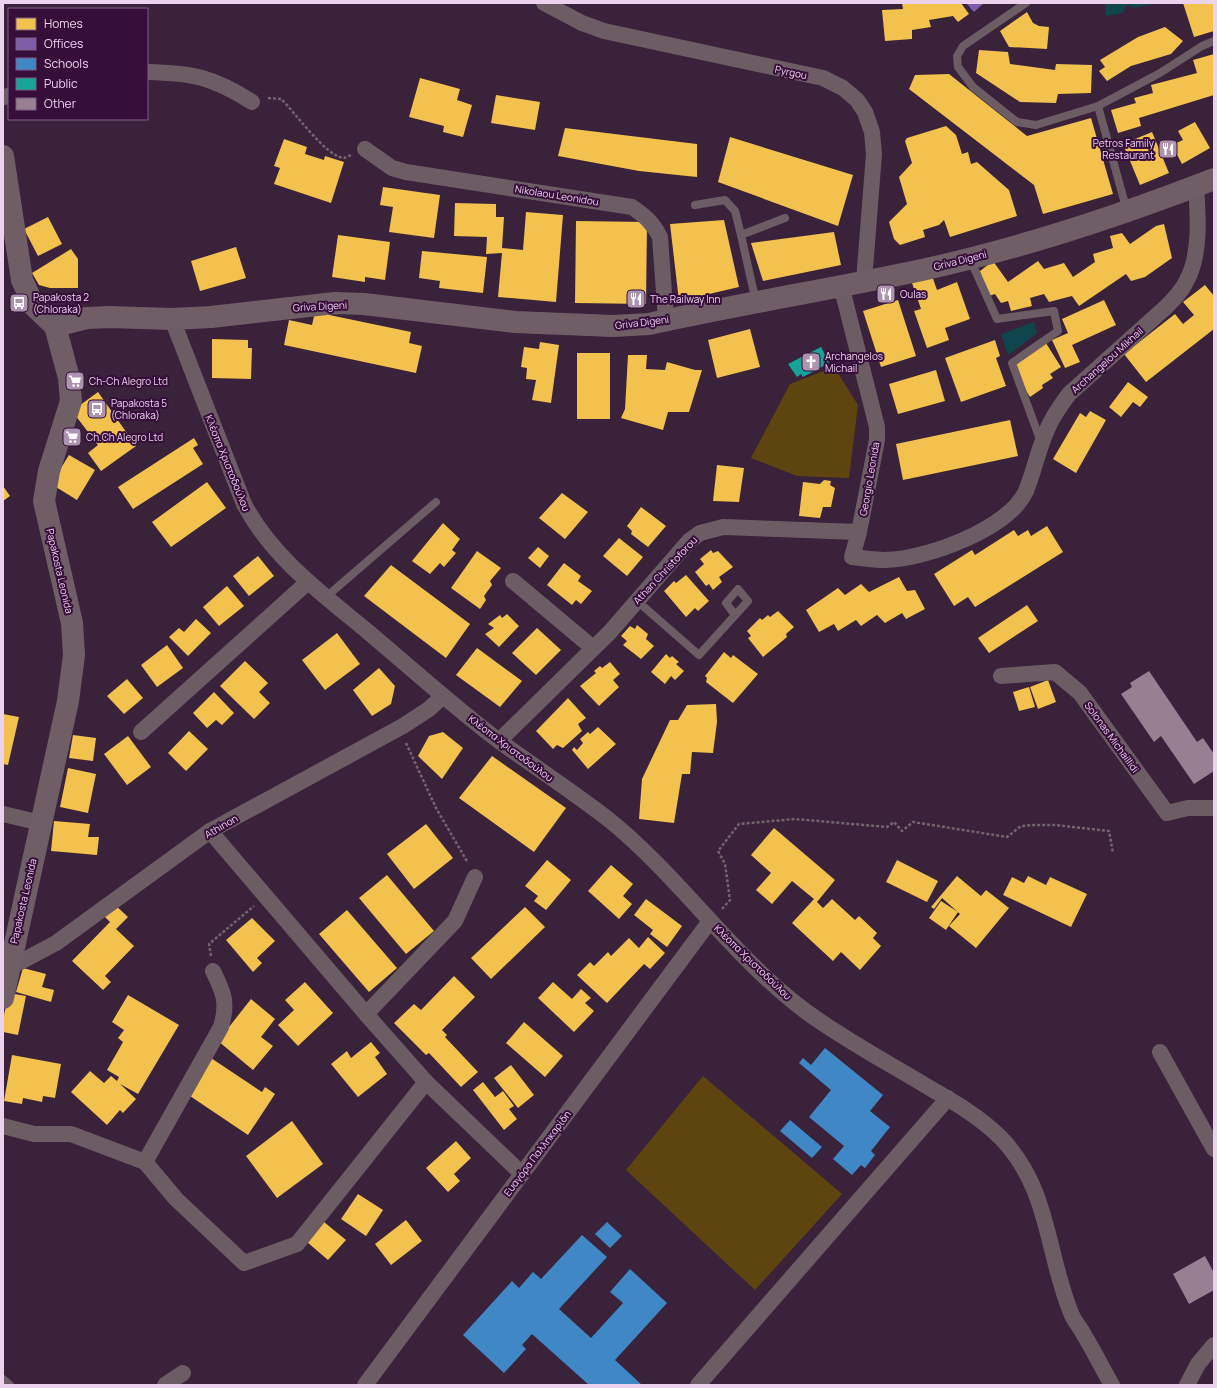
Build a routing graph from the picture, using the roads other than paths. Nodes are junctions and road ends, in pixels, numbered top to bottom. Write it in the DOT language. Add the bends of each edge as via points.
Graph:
graph roads {
  1 [pos="544,3"];
  2 [pos="1026,3"];
  3 [pos="1214,41"];
  4 [pos="148,72"];
  5 [pos="252,102"];
  6 [pos="1098,106"];
  7 [pos="364,149"];
  8 [pos="3,156"];
  9 [pos="1205,182"];
  10 [pos="5,193"];
  11 [pos="695,205"];
  12 [pos="1127,212"];
  13 [pos="785,218"];
  14 [pos="741,236"];
  15 [pos="969,258"];
  16 [pos="864,281"];
  17 [pos="841,286"];
  18 [pos="756,302"];
  19 [pos="172,319"];
  20 [pos="666,320"];
  21 [pos="55,326"];
  22 [pos="1042,445"];
  23 [pos="436,502"];
  24 [pos="859,532"];
  25 [pos="513,581"];
  26 [pos="308,582"];
  27 [pos="326,597"];
  28 [pos="636,600"];
  29 [pos="734,615"];
  30 [pos="593,648"];
  31 [pos="1001,676"];
  32 [pos="442,697"];
  33 [pos="141,732"];
  34 [pos="499,741"];
  35 [pos="1214,808"];
  36 [pos="3,814"];
  37 [pos="40,823"];
  38 [pos="210,832"];
  39 [pos="475,877"];
  40 [pos="710,921"];
  41 [pos="8,954"];
  42 [pos="213,971"];
  43 [pos="3,998"];
  44 [pos="366,1014"];
  45 [pos="1160,1052"];
  46 [pos="426,1082"];
  47 [pos="948,1098"];
  48 [pos="3,1126"];
  49 [pos="1214,1149"];
  50 [pos="145,1162"];
  51 [pos="522,1174"];
  52 [pos="1214,1345"];
  53 [pos="183,1373"];
  54 [pos="3,1379"];
  55 [pos="10,1385"];
  56 [pos="165,1385"];
  57 [pos="365,1385"];
  58 [pos="698,1385"];
  59 [pos="1112,1385"];
  60 [pos="1187,1385"];
  1 -- 16 [label="street, Pyrgou" via="582,23 604,31 823,78 843,88 857,100 865,112 872,132 874,154"];
  2 -- 6 [label="lane" via="963,46 957,56 958,67 973,87 1018,122 1036,125"];
  3 -- 6 [label="lane"];
  4 -- 5 [label="street" via="174,72 204,77"];
  6 -- 12 [label="lane"];
  7 -- 20 [label="street, Nikolaou Leonidou" via="392,168 406,172 632,207 646,216 660,237"];
  8 -- 10 [label="main road"];
  9 -- 12 [label="main road, Griva Digeni"];
  9 -- 22 [label="street, Archangelou Mikhail" via="1192,267 1187,280 1166,307 1069,394 1056,411"];
  10 -- 21 [label="main road" via="22,280 34,306"];
  11 -- 14 [label="lane" via="725,200 735,211"];
  12 -- 15 [label="main road, Griva Digeni" via="1056,235"];
  13 -- 14 [label="lane"];
  14 -- 18 [label="lane"];
  15 -- 16 [label="main road, Griva Digeni"];
  15 -- 22 [label="lane" via="997,319 1054,311 1058,331 1012,363"];
  16 -- 17 [label="main road, Griva Digeni"];
  17 -- 18 [label="main road, Griva Digeni"];
  17 -- 24 [label="street, Georgio Leonida" via="877,427 877,440"];
  18 -- 20 [label="main road, Griva Digeni"];
  19 -- 20 [label="main road, Griva Digeni" via="336,303 515,322 582,326 632,325"];
  19 -- 21 [label="main road, Griva Digeni" via="109,316 87,318"];
  19 -- 26 [label="street, Κλέοπα Χριστοδούλου" via="254,524 268,542"];
  21 -- 37 [label="main road, Papakosta Leonida" via="69,378 70,401 49,471 44,501 72,623 74,656 68,701"];
  22 -- 24 [label="street, Archangelou Mikhail" via="1025,492 1018,503 990,526 968,537 912,557 885,560 852,558"];
  23 -- 27 [label="lane"];
  24 -- 28 [label="street, Athan Christoforou" via="723,527 711,529 689,541"];
  25 -- 30 [label="street"];
  26 -- 27 [label="street, Κλέοπα Χριστοδούλου"];
  26 -- 33 [label="street"];
  27 -- 32 [label="street, Κλέοπα Χριστοδούλου"];
  28 -- 29 [label="lane" via="699,655"];
  28 -- 30 [label="street, Athan Christoforou"];
  30 -- 34 [label="street, Athan Christoforou"];
  31 -- 35 [label="street, Solonas Michaillidi" via="1055,672 1080,693 1167,813 1188,808"];
  32 -- 34 [label="street, Κλέοπα Χριστοδούλου"];
  32 -- 38 [label="street, Athinon" via="424,713 399,728"];
  34 -- 40 [label="street, Κλέοπα Χριστοδούλου" via="608,819 637,845"];
  36 -- 37 [label="street"];
  37 -- 41 [label="main road, Papakosta Leonida"];
  38 -- 41 [label="street, Athinon" via="56,943"];
  38 -- 44 [label="street"];
  39 -- 44 [label="street" via="455,922"];
  40 -- 47 [label="street, Κλέοπα Χριστοδούλου" via="777,988 805,1011"];
  40 -- 51 [label="street, Ευαγόρα Παλληκαρίδη"];
  41 -- 43 [label="main road, Papakosta Leonida"];
  42 -- 50 [label="street" via="223,991 225,1002 225,1015 221,1027"];
  44 -- 46 [label="street"];
  45 -- 49 [label="street"];
  46 -- 50 [label="street" via="297,1244 244,1263 176,1199"];
  46 -- 51 [label="street"];
  47 -- 58 [label="street"];
  47 -- 59 [label="street, Κλέοπα Χριστοδούλου" via="975,1115 1002,1139 1025,1170 1044,1213 1072,1317"];
  48 -- 50 [label="street" via="34,1134 71,1134"];
  51 -- 57 [label="street, Ευαγόρα Παλληκαρίδη"];
  52 -- 60 [label="street" via="1198,1364"];
  53 -- 56 [label="street"];
  54 -- 55 [label="lane"];
}
